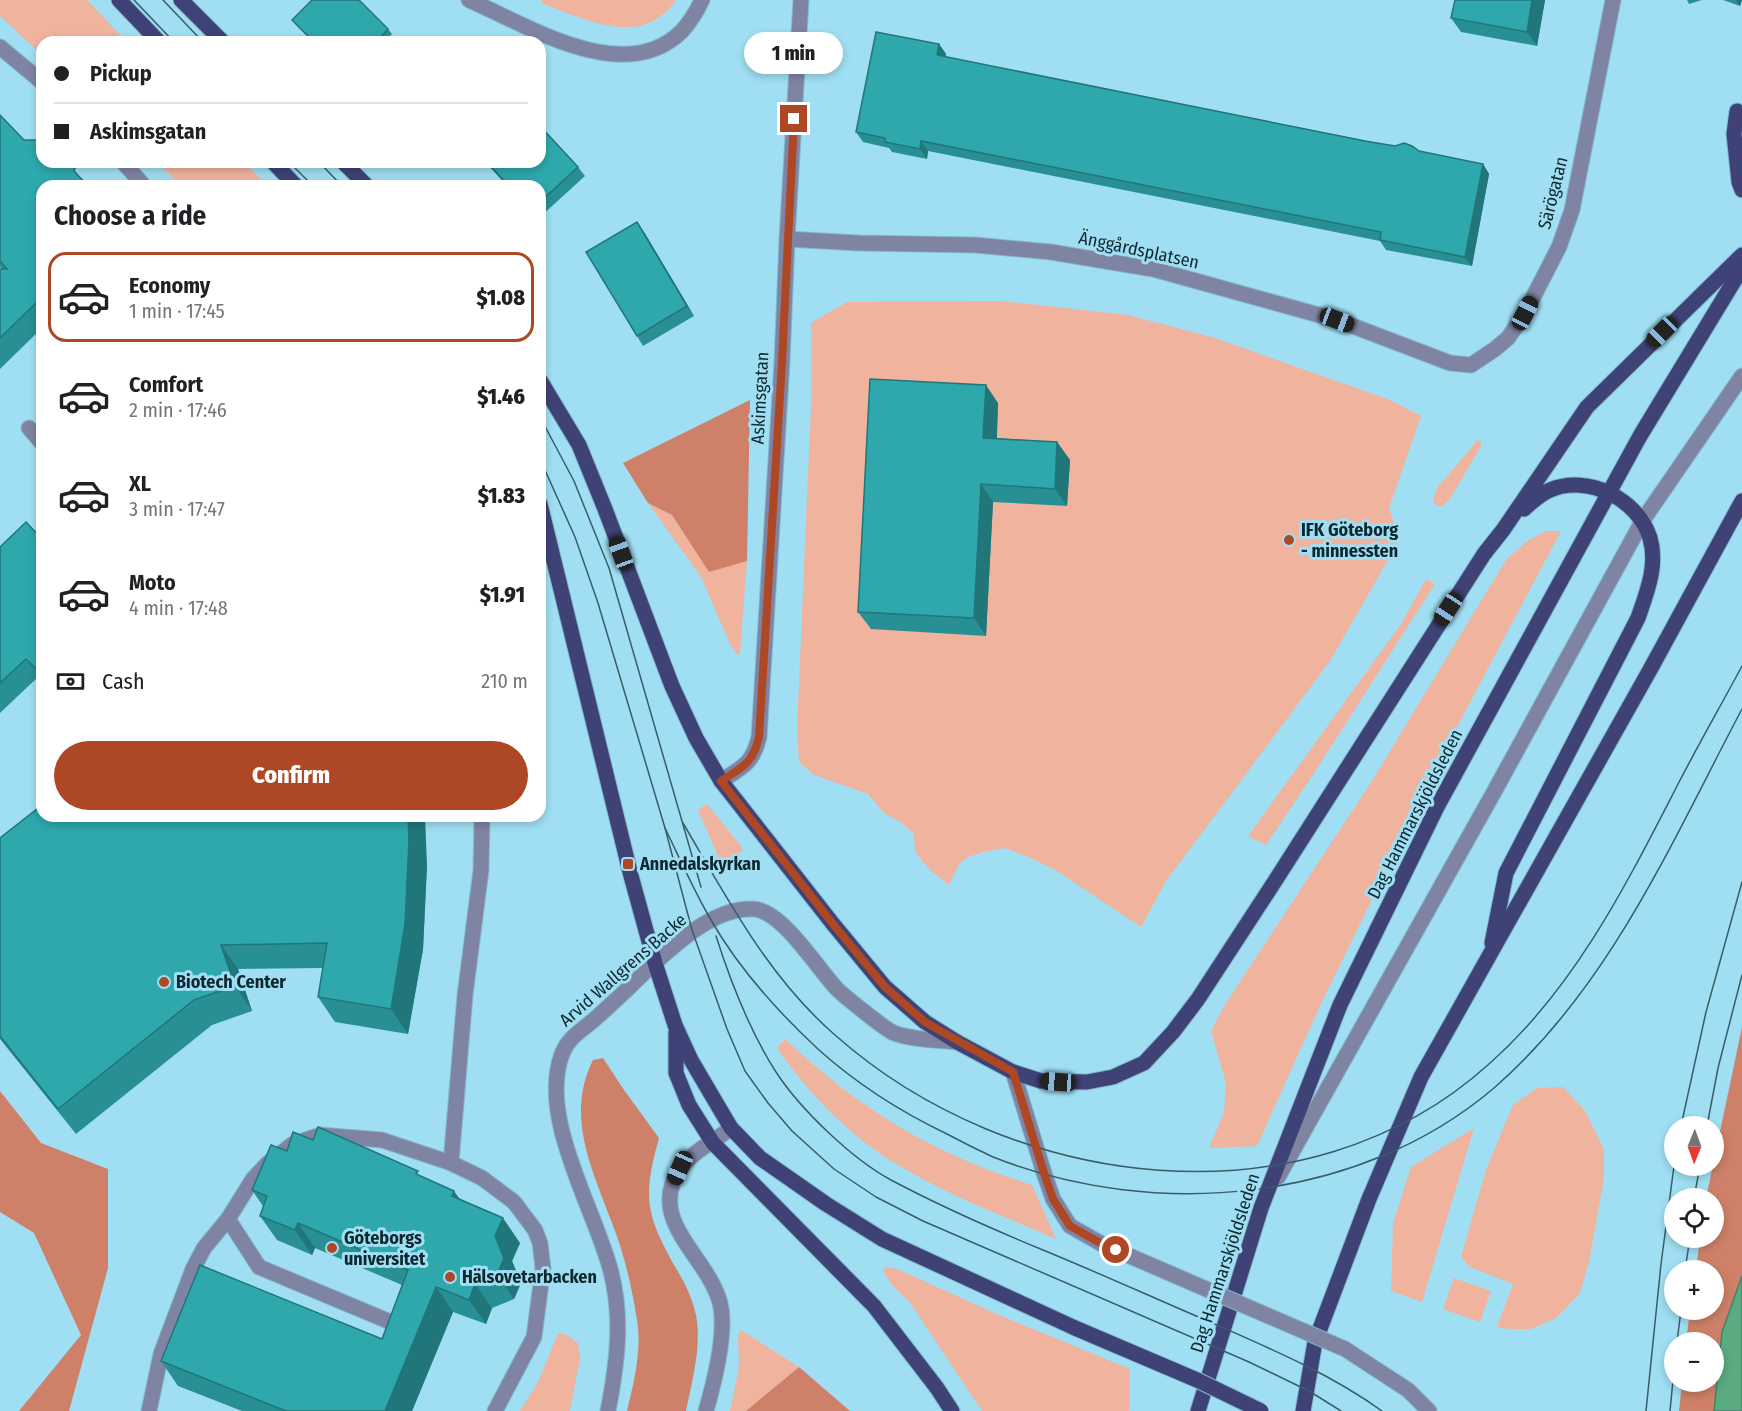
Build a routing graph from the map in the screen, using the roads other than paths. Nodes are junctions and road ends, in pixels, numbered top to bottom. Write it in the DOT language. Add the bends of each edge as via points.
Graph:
graph roads {
  1 [pos="119,0"];
  2 [pos="181,0"];
  3 [pos="469,0"];
  4 [pos="702,0"];
  5 [pos="801,0"];
  6 [pos="1613,0"];
  7 [pos="153,36"];
  8 [pos="217,36"];
  9 [pos="0,47"];
  10 [pos="36,77"];
  11 [pos="1739,106"];
  12 [pos="128,168"];
  13 [pos="279,168"];
  14 [pos="349,168"];
  15 [pos="139,180"];
  16 [pos="290,180"];
  17 [pos="361,180"];
  18 [pos="1742,190"];
  19 [pos="787,239"];
  20 [pos="1742,255"];
  21 [pos="1742,268"];
  22 [pos="1471,365"];
  23 [pos="1742,376"];
  24 [pos="546,390"];
  25 [pos="28,428"];
  26 [pos="36,437"];
  27 [pos="1610,493"];
  28 [pos="1742,501"];
  29 [pos="1643,520"];
  30 [pos="546,529"];
  31 [pos="1503,530"];
  32 [pos="721,781"];
  33 [pos="482,822"];
  34 [pos="1488,958"];
  35 [pos="655,963"];
  36 [pos="675,1025"];
  37 [pos="957,1042"];
  38 [pos="1013,1072"];
  39 [pos="731,1128"];
  40 [pos="713,1143"];
  41 [pos="451,1163"];
  42 [pos="1261,1208"];
  43 [pos="228,1220"];
  44 [pos="388,1321"];
  45 [pos="149,1411"];
  46 [pos="495,1411"];
  47 [pos="608,1411"];
  48 [pos="706,1411"];
  49 [pos="952,1411"];
  50 [pos="1198,1411"];
  51 [pos="1261,1411"];
  52 [pos="1303,1411"];
  53 [pos="1429,1411"];
  1 -- 7 [label="main road"];
  2 -- 8 [label="main road"];
  3 -- 4 [label="street" via="571,45 626,56 654,50 672,40"];
  5 -- 19 [label="street, Askimsgatan"];
  6 -- 22 [label="street, Särögatan" via="1572,210 1558,247 1508,338"];
  9 -- 10 [label="street"];
  11 -- 18 [label="main road" via="1734,134"];
  12 -- 15 [label="street"];
  13 -- 16 [label="main road"];
  14 -- 17 [label="main road"];
  19 -- 22 [label="street, Änggårdsplatsen" via="975,245 1052,252 1152,269 1337,320 1450,363"];
  19 -- 32 [label="street, Askimsgatan" via="759,737 755,753 744,766"];
  20 -- 31 [label="main road" via="1587,407"];
  21 -- 27 [label="main road, Dag Hammarskjöldsleden"];
  23 -- 29 [label="street"];
  24 -- 32 [label="main road" via="579,445 672,687"];
  25 -- 26 [label="street"];
  27 -- 29 [label="main road"];
  27 -- 31 [label="main road" via="1586,485 1550,490"];
  27 -- 42 [label="main road, Dag Hammarskjöldsleden" via="1437,807 1340,1005"];
  28 -- 34 [label="main road"];
  29 -- 34 [label="main road" via="1653,561 1638,618 1506,873"];
  29 -- 42 [label="street"];
  30 -- 35 [label="main road"];
  31 -- 38 [label="main road" via="1173,1032 1144,1063 1113,1077 1058,1082"];
  32 -- 37 [label="main road" via="885,987 925,1022"];
  33 -- 41 [label="street" via="481,870 465,994"];
  34 -- 52 [label="main road" via="1421,1077 1370,1199 1315,1342"];
  35 -- 36 [label="main road"];
  35 -- 37 [label="street, Arvid Wallgrens Backe" via="692,930 734,910 756,909 780,922 838,990 893,1033"];
  35 -- 47 [label="street, Arvid Wallgrens Backe" via="573,1036 562,1053 557,1080 556,1100 566,1143 611,1272 619,1324"];
  36 -- 39 [label="main road"];
  36 -- 40 [label="main road" via="676,1073 689,1105"];
  37 -- 38 [label="main road"];
  38 -- 53 [label="street, bridge" via="1053,1199 1070,1226 1102,1244 1345,1349 1408,1390"];
  39 -- 40 [label="street"];
  39 -- 51 [label="main road, bridge" via="760,1158 882,1239"];
  40 -- 48 [label="street" via="680,1168 668,1195 673,1222 713,1284 720,1302 722,1331"];
  40 -- 49 [label="main road" via="874,1306"];
  41 -- 43 [label="street" via="382,1140 320,1135 293,1144 267,1164"];
  41 -- 46 [label="street" via="482,1178 514,1202 535,1230 540,1244 543,1268 534,1337"];
  42 -- 50 [label="main road, Dag Hammarskjöldsleden"];
  43 -- 44 [label="street" via="259,1267"];
  43 -- 45 [label="street" via="204,1248 193,1269 161,1354"];
}
